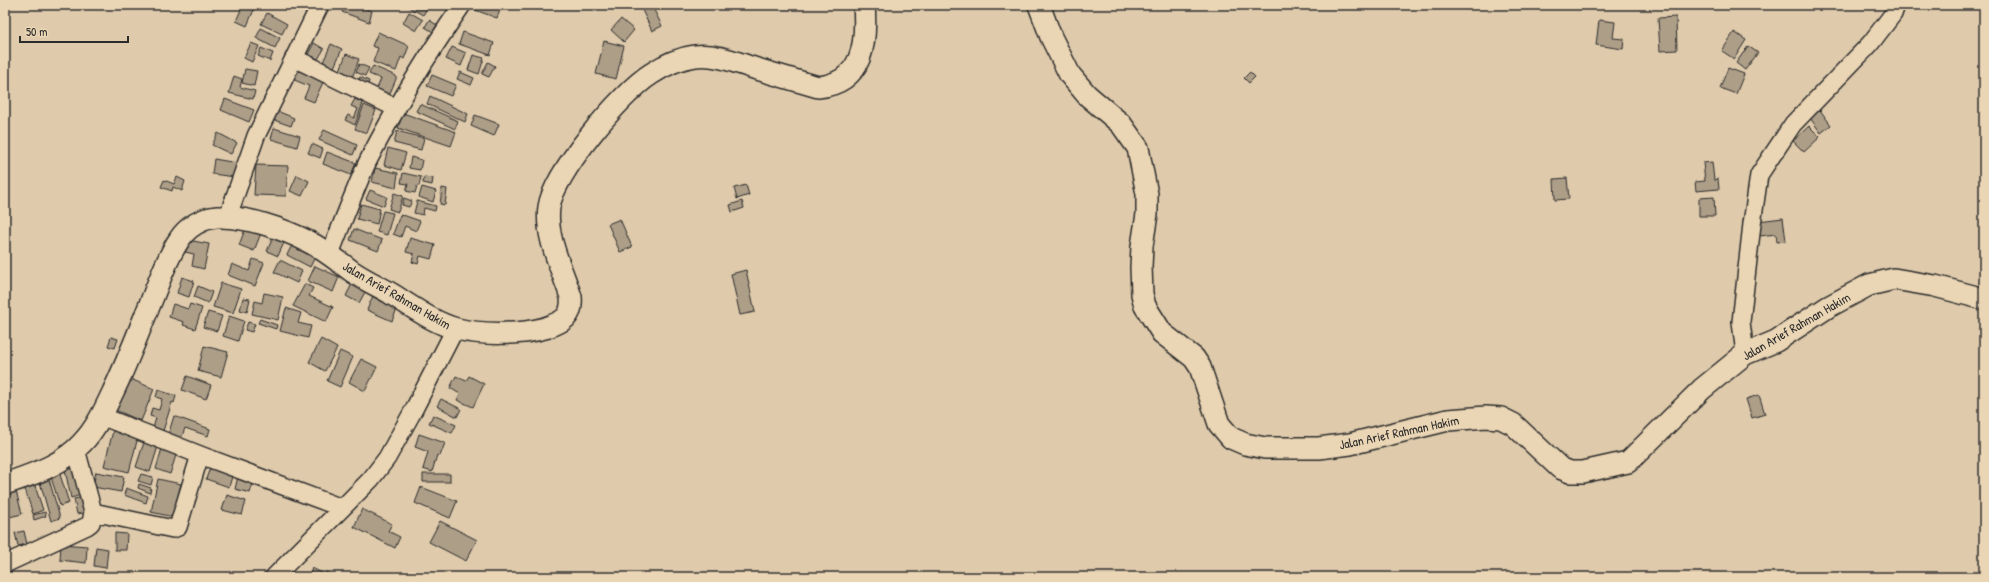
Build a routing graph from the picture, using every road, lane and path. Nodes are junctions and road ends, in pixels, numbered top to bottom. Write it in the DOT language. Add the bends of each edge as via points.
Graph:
graph roads {
  1 [pos="320,5"];
  2 [pos="462,5"];
  3 [pos="864,5"];
  4 [pos="1039,5"];
  5 [pos="1896,5"];
  6 [pos="294,58"];
  7 [pos="396,108"];
  8 [pos="228,219"];
  9 [pos="330,254"];
  10 [pos="1984,299"];
  11 [pos="456,329"];
  12 [pos="1745,354"];
  13 [pos="100,416"];
  14 [pos="76,449"];
  15 [pos="200,455"];
  16 [pos="5,484"];
  17 [pos="342,508"];
  18 [pos="93,512"];
  19 [pos="5,564"];
  20 [pos="274,577"];
  1 -- 6 [label="street"];
  2 -- 7 [label="street" via="416,73"];
  3 -- 11 [label="main road, Jalan Arief Rahman Hakim" via="864,38 859,60 844,80 832,86 818,87 715,56 695,56 673,63 650,75 620,101 585,142 562,174 549,206 549,230 571,297 570,313 557,324 539,330 474,332"];
  4 -- 12 [label="main road, Jalan Arief Rahman Hakim" via="1070,75 1087,95 1121,124 1138,148 1147,194 1141,267 1145,306 1162,333 1194,358 1200,367 1219,424 1231,438 1264,448 1319,448 1350,444 1448,420 1501,418 1513,424 1560,468 1570,472 1583,472 1628,462 1702,389"];
  5 -- 12 [label="street" via="1893,14 1870,44 1793,124 1759,175 1741,322"];
  6 -- 7 [label="street"];
  6 -- 8 [label="street" via="256,136"];
  7 -- 9 [label="street" via="368,163"];
  8 -- 9 [label="main road, Jalan Arief Rahman Hakim" via="251,221 285,231"];
  8 -- 13 [label="main road, Jalan Arief Rahman Hakim" via="217,217 204,220 194,224 180,238 165,267 123,371"];
  9 -- 11 [label="main road, Jalan Arief Rahman Hakim" via="355,273 430,317"];
  10 -- 12 [label="main road, Jalan Arief Rahman Hakim" via="1935,286 1894,279 1882,280 1828,307 1776,341"];
  11 -- 17 [label="street" via="387,458 371,479"];
  13 -- 14 [label="main road, Jalan Arief Rahman Hakim" via="84,442"];
  13 -- 15 [label="street"];
  14 -- 16 [label="main road, Jalan Arief Rahman Hakim" via="56,464"];
  14 -- 18 [label="street"];
  15 -- 17 [label="street"];
  15 -- 18 [label="street" via="178,527 173,529"];
  17 -- 20 [label="street"];
  18 -- 19 [label="street" via="91,523 87,526"];
}
